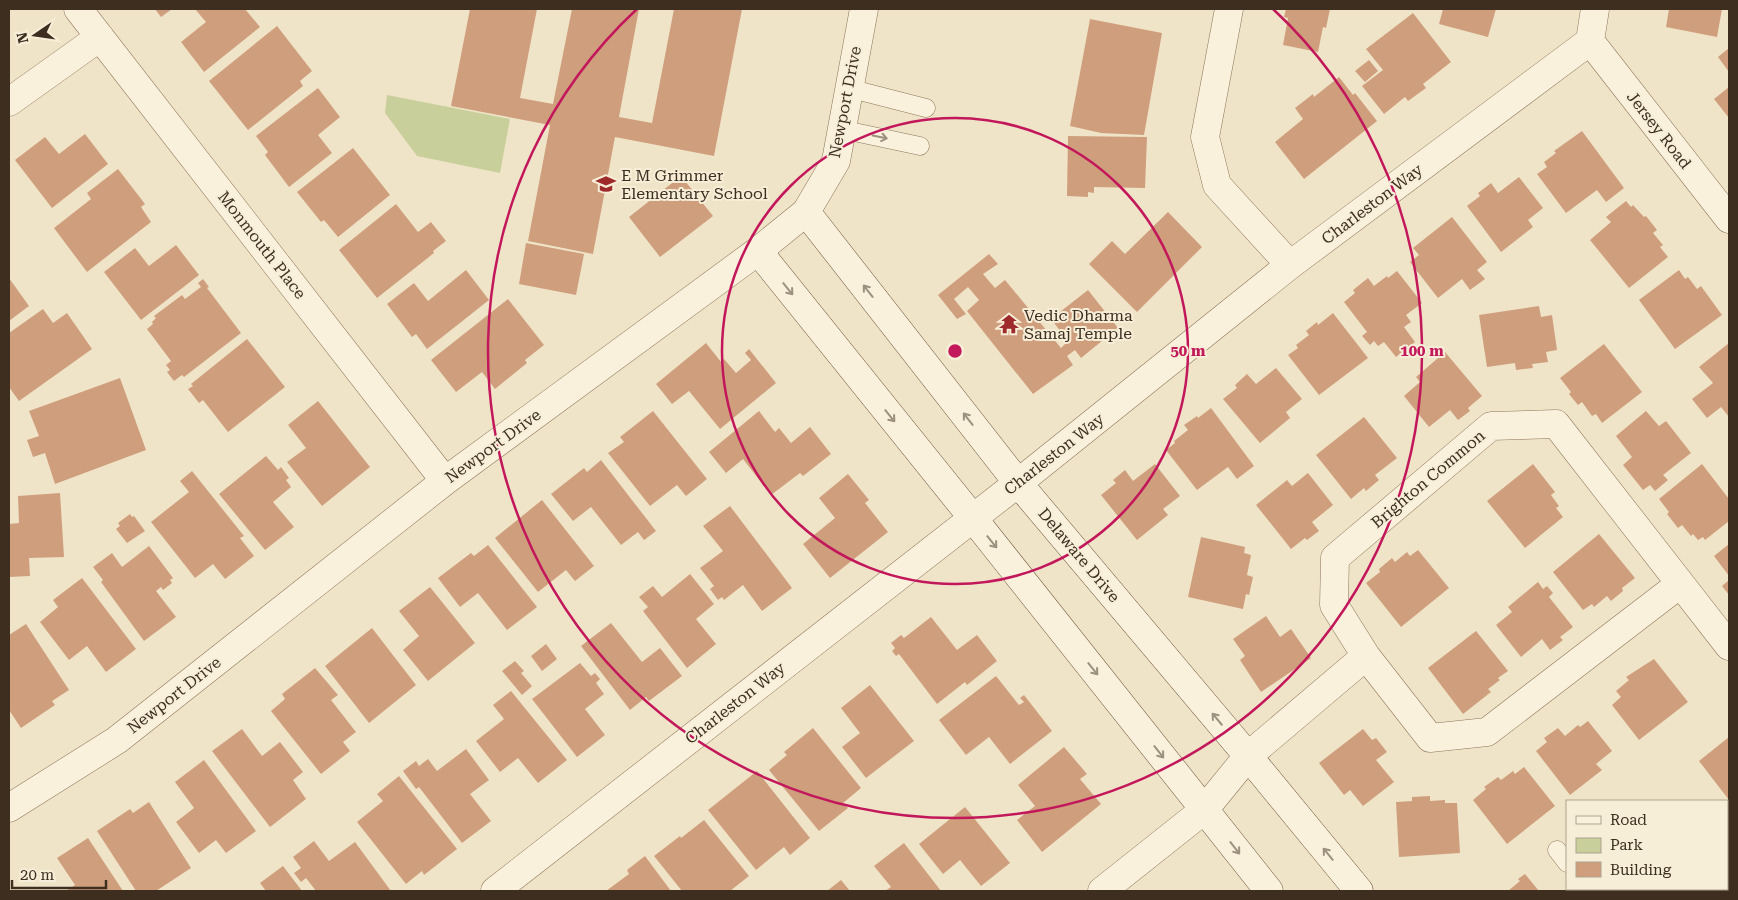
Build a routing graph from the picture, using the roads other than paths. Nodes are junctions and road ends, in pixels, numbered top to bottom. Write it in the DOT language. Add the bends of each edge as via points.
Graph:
graph roads {
  1 [pos="78,9"];
  2 [pos="864,9"];
  3 [pos="1229,9"];
  4 [pos="1595,9"];
  5 [pos="100,37"];
  6 [pos="1590,41"];
  7 [pos="848,88"];
  8 [pos="9,102"];
  9 [pos="926,108"];
  10 [pos="840,129"];
  11 [pos="920,146"];
  12 [pos="806,212"];
  13 [pos="1729,219"];
  14 [pos="758,251"];
  15 [pos="1290,265"];
  16 [pos="445,481"];
  17 [pos="1018,483"];
  18 [pos="972,517"];
  19 [pos="1680,584"];
  20 [pos="1729,646"];
  21 [pos="1366,656"];
  22 [pos="1248,756"];
  23 [pos="9,808"];
  24 [pos="1204,810"];
  25 [pos="495,891"];
  26 [pos="1102,891"];
  27 [pos="1269,891"];
  28 [pos="1359,891"];
  1 -- 5 [label="street, Monmouth Place"];
  2 -- 7 [label="street, Newport Drive"];
  3 -- 15 [label="street" via="1206,137 1217,186"];
  4 -- 6 [label="street"];
  5 -- 8 [label="street"];
  5 -- 16 [label="street, Monmouth Place"];
  6 -- 13 [label="street, Jersey Road"];
  6 -- 15 [label="street, Charleston Way"];
  7 -- 9 [label="lane"];
  7 -- 10 [label="street, Newport Drive"];
  10 -- 11 [label="lane, one-way"];
  10 -- 12 [label="street, Newport Drive" via="836,161"];
  12 -- 14 [label="street, Newport Drive"];
  17 -- 12 [label="street, Delaware Drive, one-way"];
  14 -- 16 [label="street, Newport Drive"];
  14 -- 18 [label="street, one-way"];
  15 -- 17 [label="street, Charleston Way"];
  16 -- 23 [label="street, Newport Drive" via="117,740"];
  17 -- 18 [label="street, Charleston Way"];
  22 -- 17 [label="street, Delaware Drive, one-way"];
  18 -- 24 [label="street, one-way"];
  18 -- 25 [label="street, Charleston Way"];
  19 -- 20 [label="street, Brighton Common"];
  19 -- 21 [label="street, Brighton Common" via="1488,732 1430,738"];
  19 -- 21 [label="street, Brighton Common" via="1556,424 1491,426 1335,558 1334,605"];
  21 -- 22 [label="street"];
  22 -- 24 [label="street"];
  28 -- 22 [label="street, Delaware Drive, one-way"];
  24 -- 26 [label="street"];
  24 -- 27 [label="street, one-way"];
}
